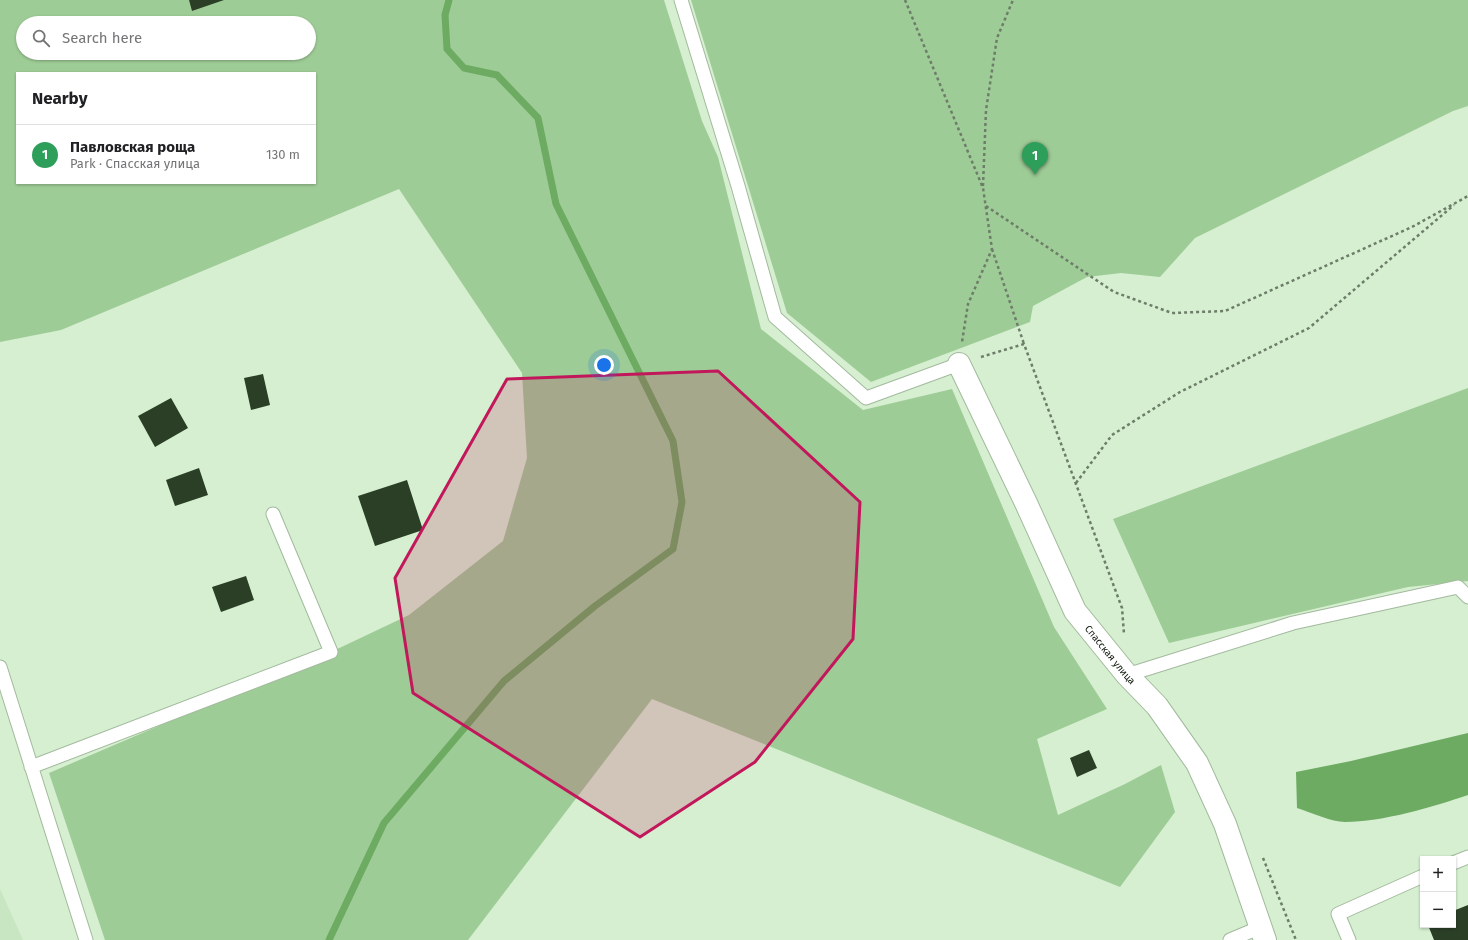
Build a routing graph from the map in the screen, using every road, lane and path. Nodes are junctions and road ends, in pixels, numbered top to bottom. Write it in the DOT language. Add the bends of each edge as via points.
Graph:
graph roads {
  1 [pos="681,0"];
  2 [pos="905,0"];
  3 [pos="1013,0"];
  4 [pos="983,188"];
  5 [pos="1468,196"];
  6 [pos="1459,201"];
  7 [pos="986,206"];
  8 [pos="992,249"];
  9 [pos="1024,344"];
  10 [pos="959,364"];
  11 [pos="1076,484"];
  12 [pos="273,514"];
  13 [pos="1468,597"];
  14 [pos="1124,638"];
  15 [pos="0,667"];
  16 [pos="1127,675"];
  17 [pos="32,767"];
  18 [pos="1468,857"];
  19 [pos="1456,862"];
  20 [pos="1420,877"];
  21 [pos="1263,933"];
  22 [pos="86,940"];
  23 [pos="1230,940"];
  24 [pos="1349,940"];
  1 -- 10 [label="lane" via="775,317 866,398"];
  2 -- 4 [label="path"];
  3 -- 4 [label="path" via="997,38 990,81 986,110"];
  4 -- 7 [label="path"];
  5 -- 6 [label="path"];
  6 -- 7 [label="path" via="1412,227 1225,311 1172,313 1114,292"];
  6 -- 11 [label="path" via="1309,328 1180,392 1112,435"];
  7 -- 8 [label="path"];
  8 -- 9 [label="path"];
  8 -- 10 [label="path" via="968,304"];
  9 -- 10 [label="path"];
  9 -- 11 [label="path"];
  10 -- 16 [label="street, Спасская улица" via="1075,611"];
  11 -- 14 [label="path" via="1122,608"];
  12 -- 17 [label="lane" via="331,652"];
  13 -- 16 [label="lane" via="1458,587 1293,622"];
  15 -- 17 [label="lane"];
  16 -- 21 [label="street, Спасская улица" via="1157,706 1197,762 1225,824"];
  17 -- 22 [label="lane"];
  18 -- 19 [label="lane"];
  20 -- 24 [label="lane" via="1338,914"];
  21 -- 23 [label="lane"];
}
